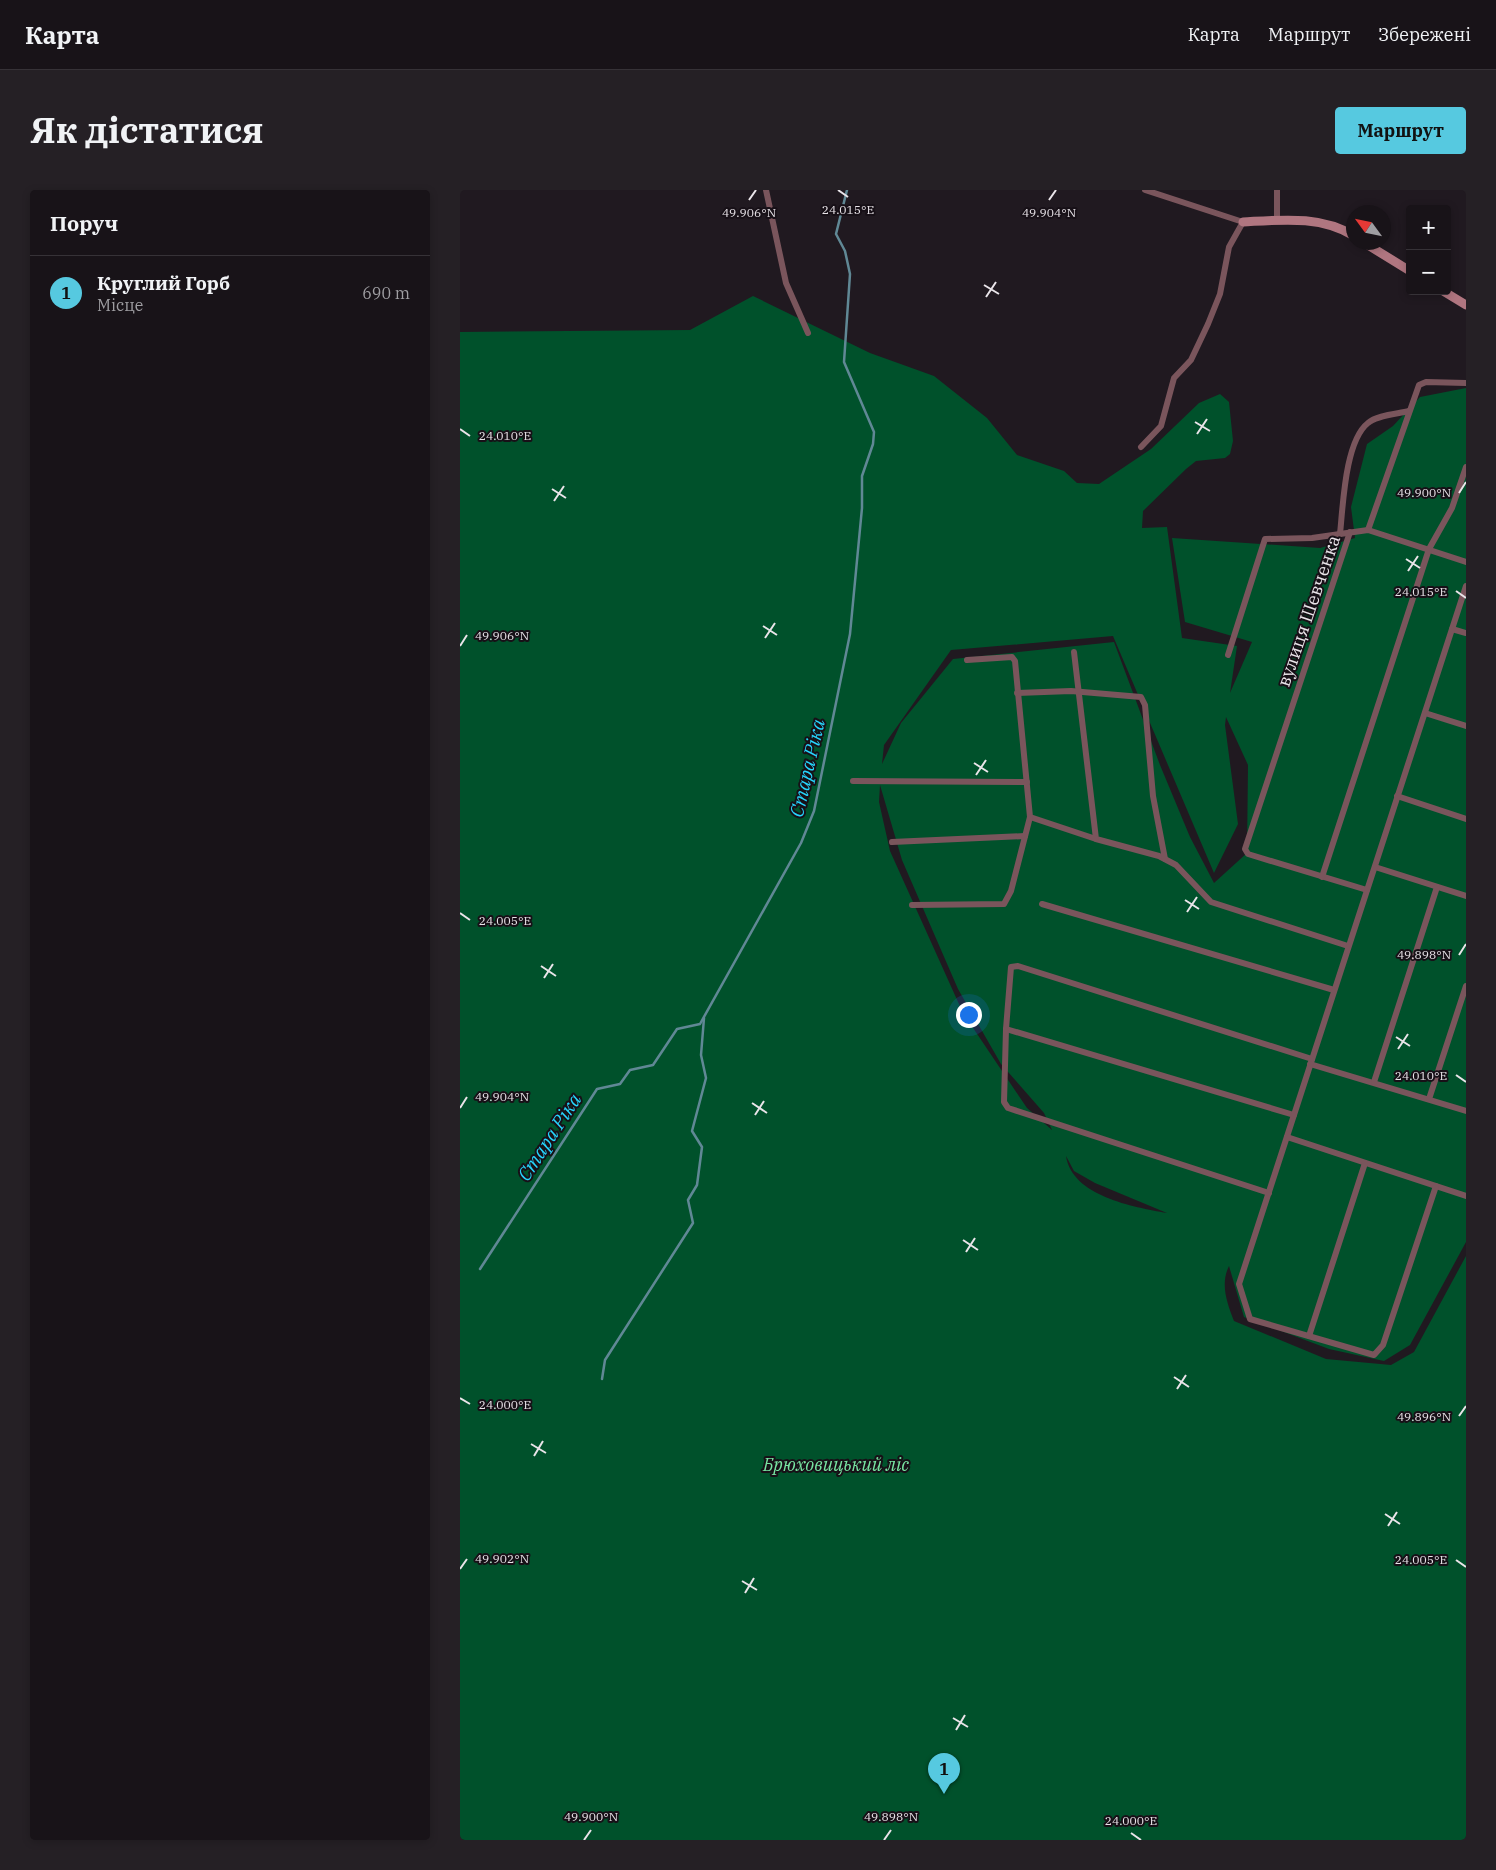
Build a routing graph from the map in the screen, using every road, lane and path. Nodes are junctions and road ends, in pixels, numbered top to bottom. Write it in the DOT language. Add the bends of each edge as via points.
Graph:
graph roads {
  1 [pos="766,190"];
  2 [pos="1145,190"];
  3 [pos="1277,190"];
  4 [pos="1277,220"];
  5 [pos="1243,222"];
  6 [pos="1346,233"];
  7 [pos="1376,250"];
  8 [pos="1406,269"];
  9 [pos="1450,295"];
  10 [pos="1466,305"];
  11 [pos="808,333"];
  12 [pos="1466,383"];
  13 [pos="1409,411"];
  14 [pos="1141,447"];
  15 [pos="1466,468"];
  16 [pos="1368,530"];
  17 [pos="1350,532"];
  18 [pos="1340,534"];
  19 [pos="1429,549"];
  20 [pos="1466,562"];
  21 [pos="1466,586"];
  22 [pos="1452,629"];
  23 [pos="1466,633"];
  24 [pos="1074,652"];
  25 [pos="1228,655"];
  26 [pos="967,660"];
  27 [pos="1078,692"];
  28 [pos="1018,693"];
  29 [pos="1425,713"];
  30 [pos="1466,726"];
  31 [pos="853,781"];
  32 [pos="1027,782"];
  33 [pos="1398,796"];
  34 [pos="1030,817"];
  35 [pos="1466,819"];
  36 [pos="1026,836"];
  37 [pos="1096,839"];
  38 [pos="892,842"];
  39 [pos="1165,859"];
  40 [pos="1375,866"];
  41 [pos="1322,877"];
  42 [pos="1437,887"];
  43 [pos="1367,890"];
  44 [pos="1466,896"];
  45 [pos="1042,904"];
  46 [pos="912,905"];
  47 [pos="1348,946"];
  48 [pos="1466,986"];
  49 [pos="1334,990"];
  50 [pos="1006,1029"];
  51 [pos="1311,1062"];
  52 [pos="1374,1082"];
  53 [pos="1429,1099"];
  54 [pos="1466,1111"];
  55 [pos="1294,1115"];
  56 [pos="1287,1137"];
  57 [pos="1365,1163"];
  58 [pos="1436,1186"];
  59 [pos="1268,1193"];
  60 [pos="1466,1196"];
  61 [pos="1309,1336"];
  1 -- 11 [label="street" via="786,283"];
  2 -- 5 [label="street"];
  3 -- 4 [label="street"];
  4 -- 5 [label="street"];
  4 -- 6 [label="street" via="1323,223"];
  5 -- 14 [label="street" via="1228,247 1220,294 1208,324 1191,360 1174,378 1161,426"];
  7 -- 8 [label="street"];
  9 -- 10 [label="street"];
  12 -- 13 [label="street, вулиця Шевченка" via="1426,382 1420,385"];
  13 -- 16 [label="street, вулиця Шевченка"];
  13 -- 18 [label="street" via="1369,422 1359,434 1352,450"];
  15 -- 19 [label="street" via="1452,508"];
  16 -- 17 [label="street, вулиця Шевченка"];
  16 -- 19 [label="street"];
  17 -- 18 [label="street"];
  17 -- 41 [label="street, вулиця Шевченка" via="1245,849 1248,854"];
  18 -- 25 [label="street" via="1265,539"];
  19 -- 20 [label="street"];
  19 -- 41 [label="street"];
  21 -- 22 [label="street"];
  22 -- 23 [label="street"];
  22 -- 29 [label="street"];
  24 -- 27 [label="street"];
  26 -- 28 [label="street" via="1012,657"];
  27 -- 28 [label="street"];
  27 -- 37 [label="street"];
  27 -- 39 [label="street" via="1141,697 1145,704 1153,796"];
  28 -- 32 [label="street"];
  29 -- 30 [label="street"];
  29 -- 33 [label="street"];
  31 -- 32 [label="street"];
  32 -- 34 [label="street"];
  33 -- 35 [label="street"];
  33 -- 40 [label="street"];
  34 -- 36 [label="street"];
  34 -- 37 [label="street"];
  36 -- 38 [label="street"];
  36 -- 46 [label="street" via="1011,891 1004,904"];
  37 -- 39 [label="street"];
  39 -- 47 [label="street" via="1176,865 1211,902"];
  40 -- 42 [label="street"];
  40 -- 43 [label="street"];
  41 -- 43 [label="street"];
  42 -- 44 [label="street"];
  42 -- 52 [label="street"];
  43 -- 47 [label="street"];
  45 -- 49 [label="street"];
  47 -- 49 [label="street"];
  48 -- 53 [label="street"];
  49 -- 51 [label="street"];
  50 -- 51 [label="street" via="1011,967 1018,966"];
  50 -- 55 [label="street"];
  50 -- 59 [label="street" via="1004,1102 1008,1108"];
  51 -- 52 [label="street"];
  51 -- 55 [label="street"];
  52 -- 53 [label="street"];
  53 -- 54 [label="street"];
  55 -- 56 [label="street"];
  56 -- 57 [label="street"];
  56 -- 59 [label="street"];
  57 -- 58 [label="street"];
  57 -- 61 [label="street"];
  58 -- 60 [label="street"];
  58 -- 61 [label="street" via="1384,1345 1374,1355"];
  59 -- 61 [label="street" via="1239,1284 1250,1319"];
}
